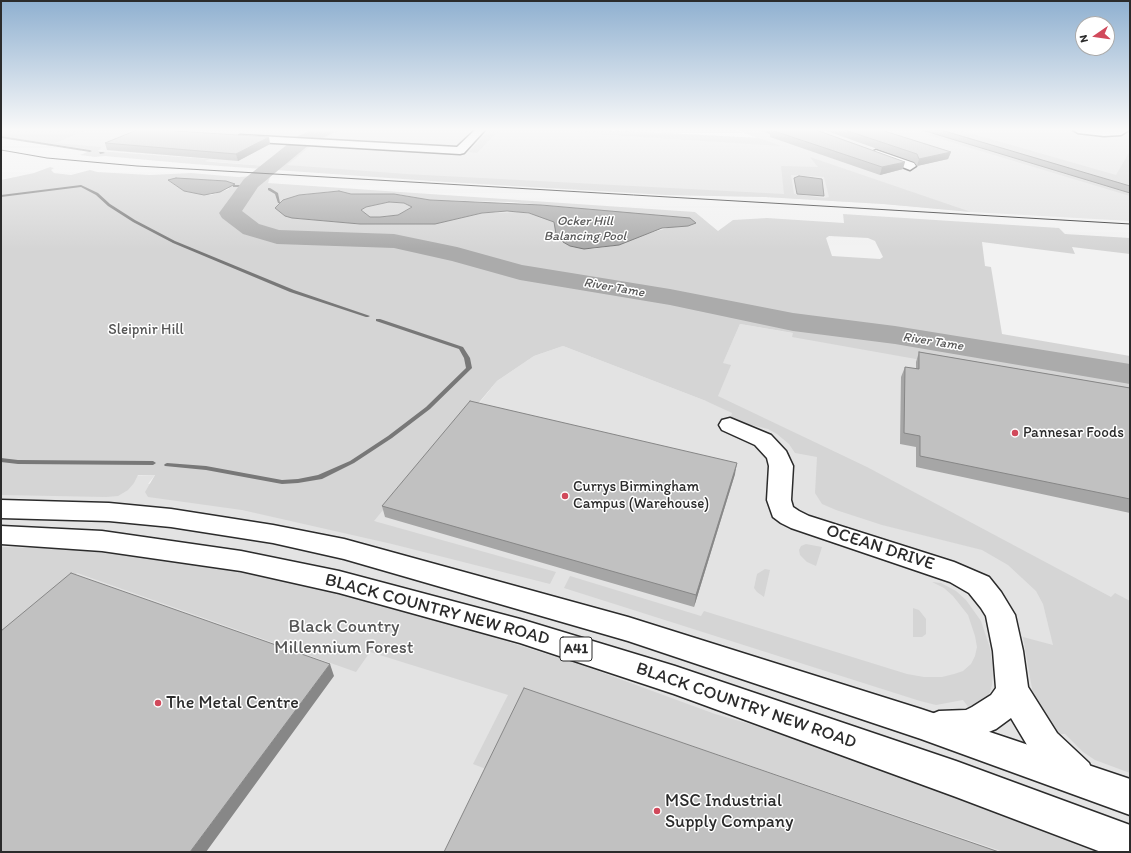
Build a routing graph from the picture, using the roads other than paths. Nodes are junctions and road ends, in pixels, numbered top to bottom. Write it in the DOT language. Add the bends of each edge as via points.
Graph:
graph roads {
  1 [pos="730,425"];
  2 [pos="1,509"];
  3 [pos="1,535"];
  4 [pos="1012,691"];
  5 [pos="921,724"];
  6 [pos="1079,778"];
  7 [pos="1130,797"];
  8 [pos="1130,844"];
  1 -- 4 [label="main road, OCEAN DRIVE" via="763,440 778,456 781,466 779,500 782,511 790,517 944,569 979,586 1000,615 1008,651"];
  2 -- 5 [label="main road, BLACK COUNTRY NEW ROAD / A41" via="109,512 171,518 273,534 344,549 628,629"];
  3 -- 8 [label="main road, BLACK COUNTRY NEW ROAD / A41" via="102,541 241,561 339,582 512,629 675,680 956,779"];
  4 -- 5 [label="main road" via="1003,705 982,720 967,725 940,727"];
  4 -- 6 [label="main road, OCEAN DRIVE" via="1045,744"];
  5 -- 6 [label="main road, BLACK COUNTRY NEW ROAD / A41"];
  6 -- 7 [label="main road, BLACK COUNTRY NEW ROAD / A41"];
}
